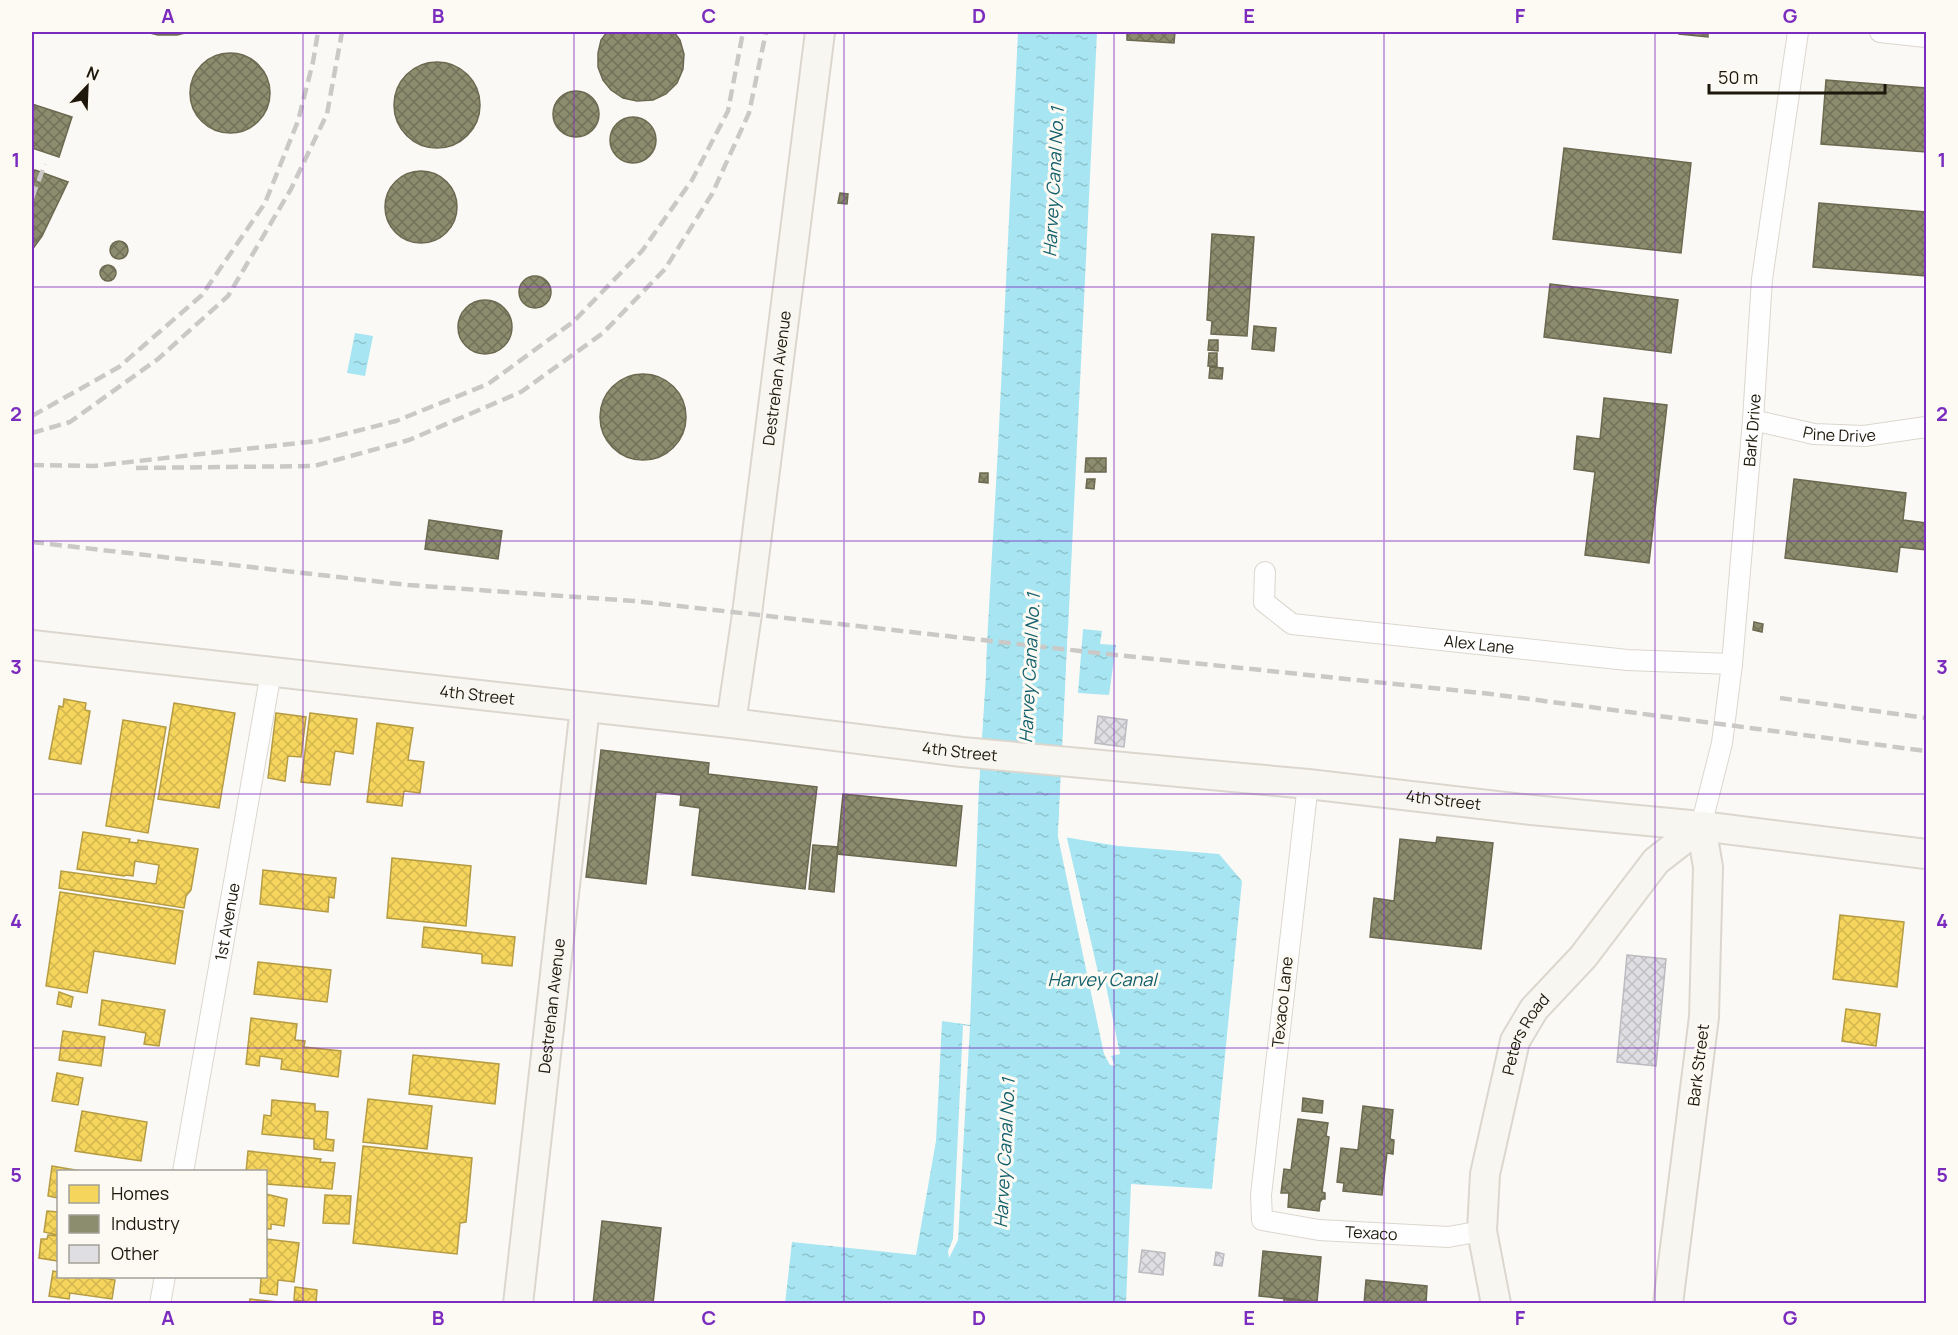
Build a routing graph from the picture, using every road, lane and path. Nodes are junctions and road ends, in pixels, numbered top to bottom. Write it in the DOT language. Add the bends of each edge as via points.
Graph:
graph roads {
  1 [pos="819,32"];
  2 [pos="1798,32"];
  3 [pos="1880,32"];
  4 [pos="1926,37"];
  5 [pos="1753,420"];
  6 [pos="1926,427"];
  7 [pos="1265,572"];
  8 [pos="32,645"];
  9 [pos="1732,664"];
  10 [pos="271,672"];
  11 [pos="585,707"];
  12 [pos="731,723"];
  13 [pos="1308,784"];
  14 [pos="1701,826"];
  15 [pos="1926,854"];
  16 [pos="183,1170"];
  17 [pos="1262,1220"];
  18 [pos="1482,1231"];
  19 [pos="165,1278"];
  20 [pos="160,1304"];
  21 [pos="518,1304"];
  22 [pos="1496,1304"];
  23 [pos="1668,1304"];
  1 -- 12 [label="main road, Destrehan Avenue"];
  2 -- 5 [label="street, Bark Drive" via="1762,279"];
  3 -- 4 [label="street"];
  5 -- 6 [label="street, Pine Drive" via="1814,434 1864,436"];
  5 -- 9 [label="street, Bark Drive"];
  7 -- 9 [label="street, Alex Lane" via="1264,602 1292,624 1627,660"];
  8 -- 10 [label="main road, 4th Street"];
  9 -- 14 [label="street, Bark Drive" via="1722,743"];
  10 -- 11 [label="main road, 4th Street"];
  10 -- 16 [label="street, 1st Avenue"];
  11 -- 12 [label="main road, 4th Street"];
  11 -- 21 [label="main road, Destrehan Avenue"];
  12 -- 13 [label="main road, 4th Street" via="962,752"];
  13 -- 14 [label="main road, 4th Street"];
  13 -- 17 [label="street, Texaco Lane" via="1261,1196"];
  14 -- 15 [label="main road, 4th Street"];
  14 -- 18 [label="main road, Peters Road" via="1656,861 1583,957 1534,1009 1515,1041 1485,1174"];
  14 -- 23 [label="main road, Bark Street" via="1708,867 1704,1017"];
  17 -- 18 [label="street, Texaco" via="1319,1230 1448,1237"];
  18 -- 22 [label="main road, Peters Road"];
  19 -- 20 [label="street"];
}
